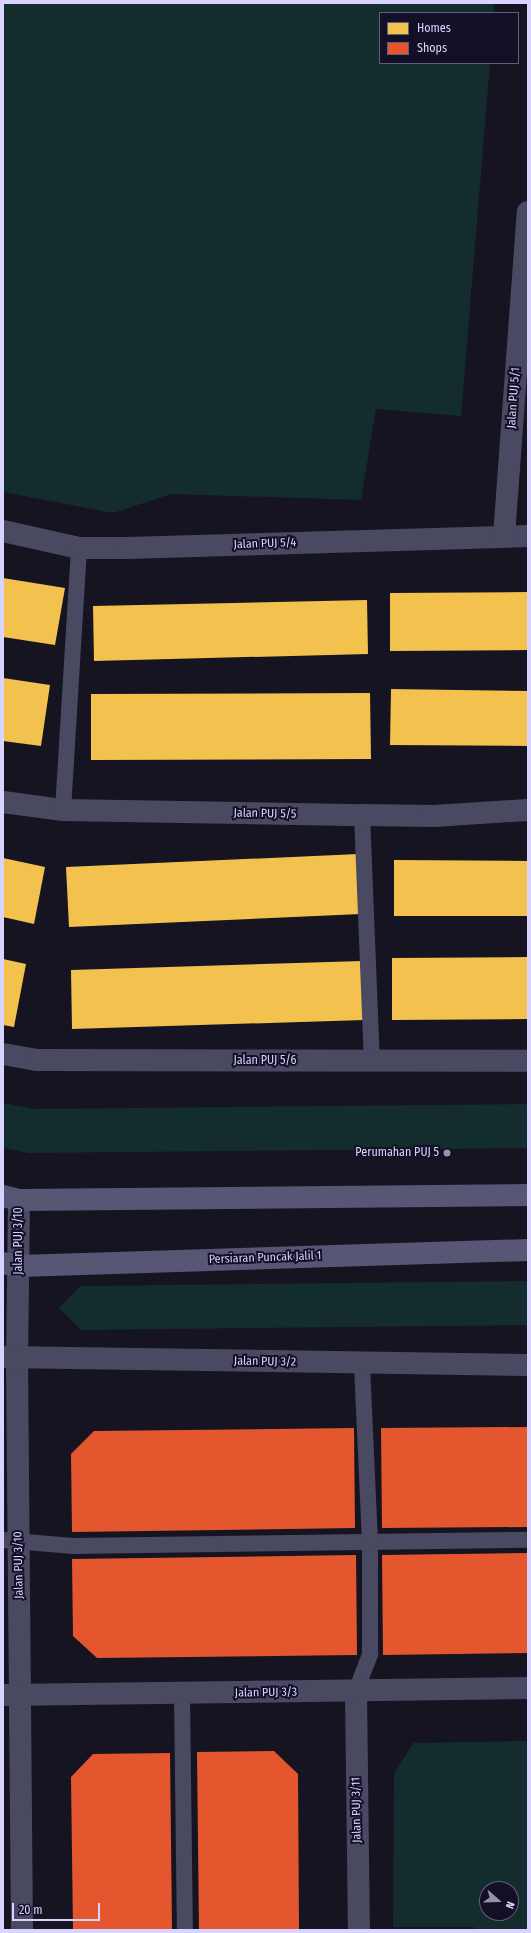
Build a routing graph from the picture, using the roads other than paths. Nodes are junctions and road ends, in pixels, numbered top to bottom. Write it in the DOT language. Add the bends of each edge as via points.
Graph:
graph roads {
  1 [pos="528,212"];
  2 [pos="3,531"];
  3 [pos="504,536"];
  4 [pos="528,536"];
  5 [pos="79,548"];
  6 [pos="3,802"];
  7 [pos="63,810"];
  8 [pos="528,810"];
  9 [pos="362,815"];
  10 [pos="3,1054"];
  11 [pos="528,1061"];
  12 [pos="372,1062"];
  13 [pos="528,1195"];
  14 [pos="11,1198"];
  15 [pos="528,1250"];
  16 [pos="11,1264"];
  17 [pos="10,1358"];
  18 [pos="362,1364"];
  19 [pos="528,1365"];
  20 [pos="528,1540"];
  21 [pos="11,1542"];
  22 [pos="370,1542"];
  23 [pos="528,1688"];
  24 [pos="356,1691"];
  25 [pos="182,1694"];
  26 [pos="12,1696"];
  27 [pos="22,1930"];
  28 [pos="185,1930"];
  29 [pos="359,1930"];
  1 -- 3 [label="street, Jalan PUJ 5/1"];
  2 -- 5 [label="street, Jalan PUJ 5/4"];
  3 -- 4 [label="street, Jalan PUJ 5/4"];
  3 -- 5 [label="street, Jalan PUJ 5/4"];
  5 -- 7 [label="lane"];
  6 -- 7 [label="street, Jalan PUJ 5/5"];
  7 -- 9 [label="street, Jalan PUJ 5/5"];
  8 -- 9 [label="street, Jalan PUJ 5/5" via="434,816"];
  9 -- 12 [label="lane"];
  10 -- 12 [label="street, Jalan PUJ 5/6" via="37,1060"];
  11 -- 12 [label="street, Jalan PUJ 5/6"];
  13 -- 14 [label="main road"];
  14 -- 16 [label="street, Jalan PUJ 3/10"];
  15 -- 16 [label="main road, Persiaran Puncak Jalil 1"];
  16 -- 17 [label="street, Jalan PUJ 3/10"];
  17 -- 18 [label="street, Jalan PUJ 3/2"];
  17 -- 21 [label="street, Jalan PUJ 3/10"];
  18 -- 19 [label="street, Jalan PUJ 3/2"];
  18 -- 22 [label="lane"];
  20 -- 22 [label="lane"];
  21 -- 22 [label="lane" via="73,1546"];
  21 -- 26 [label="street, Jalan PUJ 3/10"];
  22 -- 24 [label="lane" via="370,1654"];
  23 -- 24 [label="street, Jalan PUJ 3/3"];
  24 -- 25 [label="street, Jalan PUJ 3/3"];
  24 -- 29 [label="street, Jalan PUJ 3/11"];
  25 -- 26 [label="street, Jalan PUJ 3/3"];
  25 -- 28 [label="lane"];
  26 -- 27 [label="street, Jalan PUJ 3/10"];
}
